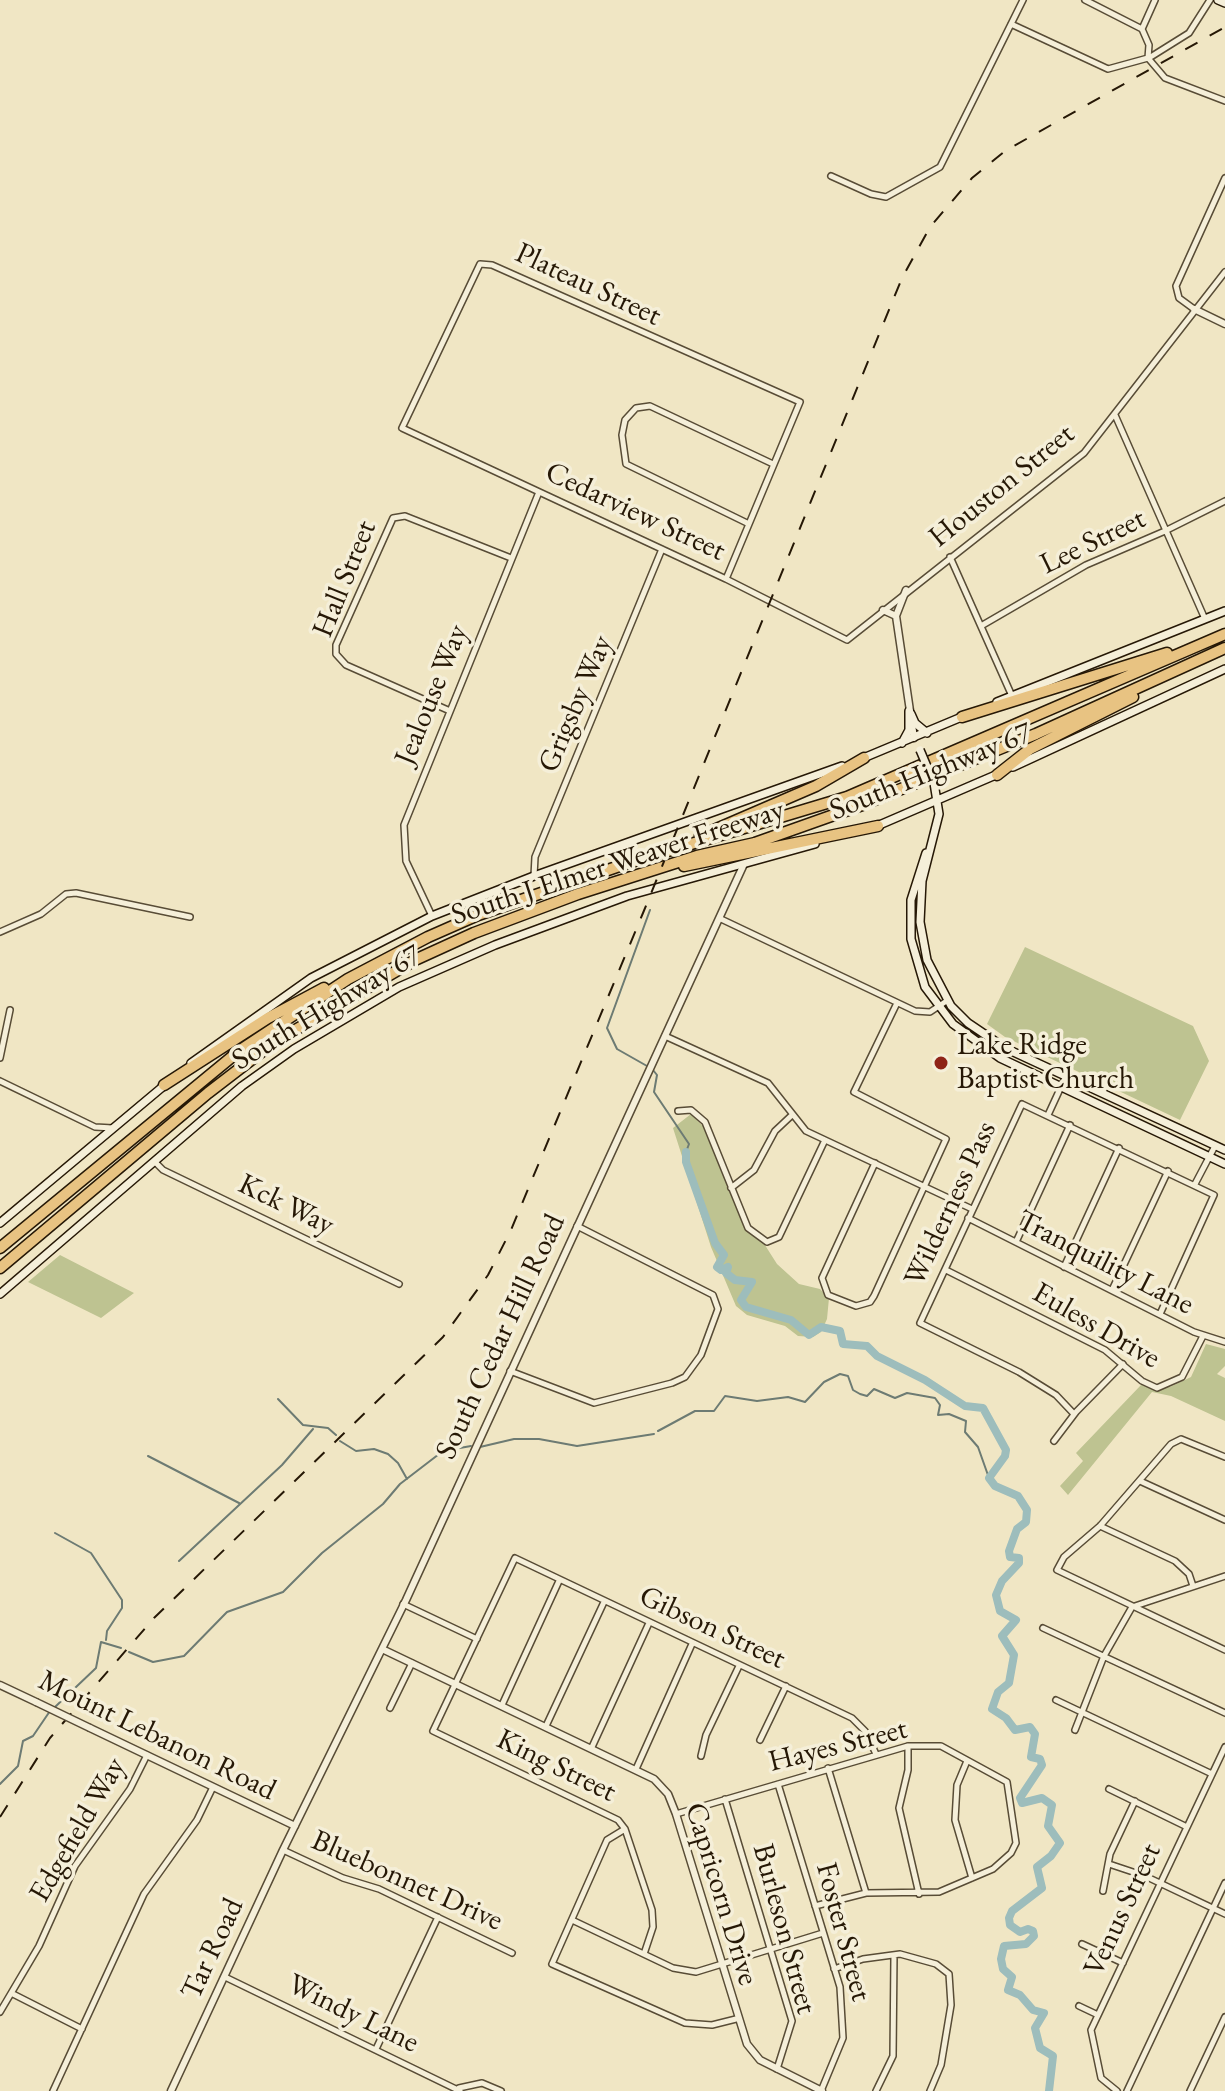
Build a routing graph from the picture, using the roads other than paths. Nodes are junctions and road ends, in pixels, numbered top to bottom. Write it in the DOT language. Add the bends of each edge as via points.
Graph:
graph roads {
  1 [pos="1023,0"];
  2 [pos="1085,0"];
  3 [pos="1155,0"];
  4 [pos="1210,0"];
  5 [pos="1218,0"];
  6 [pos="1225,3"];
  7 [pos="1011,24"];
  8 [pos="1142,29"];
  9 [pos="1148,58"];
  10 [pos="1225,101"];
  11 [pos="831,176"];
  12 [pos="1225,178"];
  13 [pos="1225,272"];
  14 [pos="1194,309"];
  15 [pos="1225,324"];
  16 [pos="1115,414"];
  17 [pos="402,428"];
  18 [pos="773,464"];
  19 [pos="539,492"];
  20 [pos="1225,501"];
  21 [pos="749,524"];
  22 [pos="1165,531"];
  23 [pos="662,549"];
  24 [pos="950,557"];
  25 [pos="511,558"];
  26 [pos="726,579"];
  27 [pos="906,590"];
  28 [pos="883,610"];
  29 [pos="1225,611"];
  30 [pos="896,616"];
  31 [pos="1205,619"];
  32 [pos="981,626"];
  33 [pos="1225,633"];
  34 [pos="847,640"];
  35 [pos="1225,648"];
  36 [pos="1181,668"];
  37 [pos="1225,669"];
  38 [pos="1012,696"];
  39 [pos="450,711"];
  40 [pos="909,711"];
  41 [pos="962,717"];
  42 [pos="927,733"];
  43 [pos="914,738"];
  44 [pos="902,743"];
  45 [pos="864,758"];
  46 [pos="997,775"];
  47 [pos="939,800"];
  48 [pos="878,826"];
  49 [pos="933,840"];
  50 [pos="679,847"];
  51 [pos="744,864"];
  52 [pos="643,873"];
  53 [pos="534,876"];
  54 [pos="432,916"];
  55 [pos="190,917"];
  56 [pos="721,919"];
  57 [pos="0,932"];
  58 [pos="348,979"];
  59 [pos="948,1000"];
  60 [pos="897,1003"];
  61 [pos="938,1007"];
  62 [pos="10,1010"];
  63 [pos="665,1036"];
  64 [pos="1005,1048"];
  65 [pos="0,1058"];
  66 [pos="1000,1058"];
  67 [pos="1066,1076"];
  68 [pos="0,1081"];
  69 [pos="164,1085"];
  70 [pos="1061,1086"];
  71 [pos="678,1111"];
  72 [pos="1048,1115"];
  73 [pos="791,1116"];
  74 [pos="1070,1125"];
  75 [pos="95,1127"];
  76 [pos="115,1128"];
  77 [pos="1153,1130"];
  78 [pos="1192,1135"];
  79 [pos="100,1139"];
  80 [pos="825,1140"];
  81 [pos="1215,1146"];
  82 [pos="1119,1148"];
  83 [pos="1225,1150"];
  84 [pos="1210,1156"];
  85 [pos="155,1162"];
  86 [pos="875,1163"];
  87 [pos="1225,1164"];
  88 [pos="1168,1171"];
  89 [pos="1195,1184"];
  90 [pos="925,1187"];
  91 [pos="731,1188"];
  92 [pos="972,1209"];
  93 [pos="968,1218"];
  94 [pos="0,1223"];
  95 [pos="576,1226"];
  96 [pos="1016,1242"];
  97 [pos="0,1248"];
  98 [pos="1064,1267"];
  99 [pos="0,1268"];
  100 [pos="946,1270"];
  101 [pos="399,1284"];
  102 [pos="1112,1290"];
  103 [pos="0,1294"];
  104 [pos="1160,1314"];
  105 [pos="1203,1336"];
  106 [pos="1225,1342"];
  107 [pos="1123,1364"];
  108 [pos="510,1371"];
  109 [pos="1074,1414"];
  110 [pos="1054,1441"];
  111 [pos="1225,1457"];
  112 [pos="1140,1481"];
  113 [pos="1225,1520"];
  114 [pos="1100,1526"];
  115 [pos="1225,1576"];
  116 [pos="559,1581"];
  117 [pos="1193,1586"];
  118 [pos="604,1602"];
  119 [pos="403,1604"];
  120 [pos="1132,1607"];
  121 [pos="649,1623"];
  122 [pos="1043,1628"];
  123 [pos="477,1639"];
  124 [pos="692,1644"];
  125 [pos="382,1649"];
  126 [pos="1225,1650"];
  127 [pos="1104,1656"];
  128 [pos="412,1663"];
  129 [pos="739,1666"];
  130 [pos="456,1684"];
  131 [pos="0,1685"];
  132 [pos="786,1686"];
  133 [pos="1056,1700"];
  134 [pos="502,1705"];
  135 [pos="390,1708"];
  136 [pos="1084,1713"];
  137 [pos="1225,1713"];
  138 [pos="546,1726"];
  139 [pos="1075,1730"];
  140 [pos="760,1740"];
  141 [pos="908,1746"];
  142 [pos="592,1747"];
  143 [pos="1225,1747"];
  144 [pos="876,1754"];
  145 [pos="147,1755"];
  146 [pos="701,1756"];
  147 [pos="967,1761"];
  148 [pos="828,1768"];
  149 [pos="636,1769"];
  150 [pos="1212,1774"];
  151 [pos="778,1784"];
  152 [pos="213,1787"];
  153 [pos="1109,1789"];
  154 [pos="725,1799"];
  155 [pos="1135,1801"];
  156 [pos="676,1814"];
  157 [pos="295,1826"];
  158 [pos="1187,1827"];
  159 [pos="625,1829"];
  160 [pos="283,1850"];
  161 [pos="1109,1864"];
  162 [pos="972,1878"];
  163 [pos="1161,1883"];
  164 [pos="1225,1883"];
  165 [pos="1103,1891"];
  166 [pos="866,1893"];
  167 [pos="919,1894"];
  168 [pos="815,1906"];
  169 [pos="1213,1908"];
  170 [pos="1225,1914"];
  171 [pos="438,1917"];
  172 [pos="572,1920"];
  173 [pos="823,1933"];
  174 [pos="1082,1944"];
  175 [pos="771,1949"];
  176 [pos="512,1953"];
  177 [pos="644,1954"];
  178 [pos="894,1955"];
  179 [pos="1123,1963"];
  180 [pos="719,1965"];
  181 [pos="834,1969"];
  182 [pos="225,1977"];
  183 [pos="13,1994"];
  184 [pos="1079,2006"];
  185 [pos="0,2012"];
  186 [pos="1098,2015"];
  187 [pos="1225,2017"];
  188 [pos="736,2019"];
  189 [pos="82,2029"];
  190 [pos="376,2049"];
  191 [pos="777,2070"];
  192 [pos="460,2089"];
  193 [pos="53,2091"];
  194 [pos="171,2091"];
  195 [pos="501,2091"];
  196 [pos="822,2091"];
  197 [pos="876,2091"];
  198 [pos="930,2091"];
  199 [pos="1117,2091"];
  200 [pos="1127,2091"];
  201 [pos="1190,2091"];
  1 -- 7 [label="street"];
  2 -- 8 [label="street"];
  3 -- 8 [label="street"];
  4 -- 9 [label="street" via="1189,33"];
  5 -- 6 [label="main road"];
  7 -- 9 [label="street" via="1108,69"];
  7 -- 11 [label="street" via="945,160 934,172 886,197"];
  8 -- 9 [label="street"];
  9 -- 10 [label="street" via="1165,78"];
  12 -- 14 [label="street" via="1176,286 1179,298"];
  13 -- 14 [label="street, Houston Street"];
  14 -- 15 [label="street"];
  14 -- 16 [label="street, Houston Street"];
  16 -- 22 [label="street"];
  16 -- 24 [label="street, Houston Street" via="1073,464"];
  17 -- 18 [label="street, Plateau Street" via="480,264 492,265 800,402"];
  17 -- 19 [label="street, Cedarview Street"];
  18 -- 21 [label="street"];
  18 -- 21 [label="street" via="646,405 632,410 625,420 626,464"];
  19 -- 23 [label="street, Cedarview Street"];
  19 -- 25 [label="street, Jealouse Way"];
  20 -- 22 [label="street, Lee Street"];
  21 -- 26 [label="street"];
  22 -- 31 [label="street"];
  22 -- 32 [label="street, Lee Street" via="1086,565"];
  23 -- 26 [label="street, Cedarview Street"];
  23 -- 53 [label="street, Grigsby Way" via="535,857"];
  24 -- 27 [label="street, Houston Street"];
  24 -- 32 [label="street"];
  25 -- 39 [label="street, Jealouse Way"];
  25 -- 39 [label="street, Hall Street" via="405,516 393,518 336,645 336,654 346,665"];
  26 -- 34 [label="street, Cedarview Street"];
  27 -- 28 [label="street, Houston Street"];
  27 -- 30 [label="street"];
  28 -- 30 [label="street"];
  28 -- 34 [label="street, Houston Street"];
  29 -- 31 [label="main road, South Highway 67"];
  30 -- 40 [label="street"];
  31 -- 38 [label="main road, South Highway 67"];
  32 -- 38 [label="street"];
  33 -- 41 [label="highway"];
  33 -- 50 [label="highway, South J Elmer Weaver Freeway" via="847,797"];
  35 -- 36 [label="highway, South J Elmer Weaver Freeway"];
  36 -- 46 [label="highway" via="1030,749"];
  36 -- 52 [label="highway, South J Elmer Weaver Freeway" via="862,805 755,843"];
  37 -- 46 [label="main road, South Highway 67"];
  38 -- 41 [label="main road, South Highway 67"];
  39 -- 54 [label="street, Jealouse Way" via="403,835 406,861"];
  40 -- 42 [label="main road"];
  40 -- 43 [label="street"];
  40 -- 44 [label="main road" via="909,730"];
  41 -- 42 [label="main road, South Highway 67"];
  42 -- 43 [label="main road, South Highway 67"];
  43 -- 44 [label="main road, South Highway 67"];
  43 -- 47 [label="main road, bridge"];
  44 -- 45 [label="main road, South Highway 67"];
  45 -- 50 [label="highway" via="816,786"];
  45 -- 53 [label="main road, South Highway 67"];
  46 -- 47 [label="main road, South Highway 67"];
  47 -- 48 [label="main road, South Highway 67"];
  47 -- 49 [label="main road"];
  48 -- 51 [label="main road, South Highway 67"];
  48 -- 52 [label="highway"];
  49 -- 59 [label="main road" via="920,895 921,931 933,975"];
  49 -- 61 [label="main road" via="916,876 910,915 919,972"];
  50 -- 58 [label="highway, South J Elmer Weaver Freeway" via="478,915"];
  51 -- 56 [label="street, South Cedar Hill Road"];
  51 -- 85 [label="main road, South Highway 67" via="627,896 399,987 275,1062"];
  52 -- 99 [label="highway, South J Elmer Weaver Freeway" via="445,944 318,1014 208,1093"];
  53 -- 54 [label="main road, South Highway 67"];
  54 -- 69 [label="main road, South Highway 67" via="311,978 214,1043"];
  55 -- 57 [label="street" via="76,893"];
  56 -- 60 [label="street"];
  56 -- 63 [label="street, South Cedar Hill Road"];
  58 -- 69 [label="highway" via="281,1010"];
  58 -- 97 [label="highway, South J Elmer Weaver Freeway" via="239,1051"];
  59 -- 61 [label="street"];
  59 -- 64 [label="main road" via="968,1023"];
  60 -- 61 [label="street" via="922,1013"];
  60 -- 90 [label="street" via="854,1092 946,1139"];
  61 -- 66 [label="main road" via="963,1033"];
  62 -- 65 [label="street"];
  63 -- 73 [label="street" via="768,1083"];
  63 -- 95 [label="street, South Cedar Hill Road"];
  64 -- 66 [label="main road"];
  64 -- 67 [label="main road"];
  66 -- 70 [label="main road"];
  67 -- 70 [label="street"];
  67 -- 78 [label="main road"];
  68 -- 75 [label="street"];
  69 -- 76 [label="main road, South Highway 67"];
  70 -- 72 [label="street"];
  70 -- 77 [label="main road"];
  71 -- 91 [label="street" via="691,1110 705,1122"];
  72 -- 74 [label="street"];
  72 -- 92 [label="street, Wilderness Pass" via="1022,1104"];
  73 -- 80 [label="street"];
  73 -- 91 [label="street" via="775,1131 754,1170"];
  74 -- 82 [label="street"];
  74 -- 96 [label="street"];
  75 -- 76 [label="street"];
  75 -- 79 [label="street"];
  76 -- 79 [label="main road, South Highway 67"];
  77 -- 78 [label="main road" via="1182,1139"];
  77 -- 84 [label="main road"];
  78 -- 81 [label="main road"];
  79 -- 94 [label="main road, South Highway 67"];
  80 -- 86 [label="street"];
  80 -- 91 [label="street" via="774,1241 751,1232"];
  81 -- 83 [label="main road"];
  81 -- 84 [label="street"];
  82 -- 88 [label="street"];
  82 -- 98 [label="street"];
  84 -- 87 [label="main road"];
  84 -- 89 [label="street"];
  85 -- 101 [label="street, Kck Way"];
  85 -- 103 [label="main road, South Highway 67"];
  86 -- 90 [label="street"];
  86 -- 90 [label="street" via="824,1272 828,1295 847,1304 870,1302"];
  88 -- 89 [label="street"];
  88 -- 102 [label="street"];
  89 -- 104 [label="street" via="1214,1195"];
  90 -- 92 [label="street"];
  92 -- 93 [label="street, Wilderness Pass"];
  93 -- 96 [label="street, Tranquility Lane"];
  93 -- 100 [label="street, Wilderness Pass"];
  95 -- 108 [label="street, South Cedar Hill Road"];
  95 -- 108 [label="street" via="713,1295 718,1309 701,1355 685,1377 601,1402 585,1403"];
  96 -- 98 [label="street, Tranquility Lane"];
  98 -- 102 [label="street, Tranquility Lane"];
  100 -- 107 [label="street, Euless Drive"];
  100 -- 109 [label="street, Wilderness Pass" via="920,1323 1031,1378"];
  102 -- 104 [label="street, Tranquility Lane"];
  104 -- 105 [label="street, Tranquility Lane"];
  105 -- 106 [label="street, Tranquility Lane"];
  105 -- 107 [label="street, Euless Drive" via="1182,1377 1169,1386 1148,1385"];
  107 -- 109 [label="street"];
  108 -- 119 [label="street, South Cedar Hill Road"];
  109 -- 110 [label="street"];
  111 -- 112 [label="street" via="1179,1439"];
  112 -- 113 [label="street"];
  112 -- 114 [label="street"];
  114 -- 117 [label="street" via="1175,1561"];
  114 -- 120 [label="street" via="1064,1557 1057,1570"];
  115 -- 117 [label="street"];
  116 -- 118 [label="street, Gibson Street"];
  116 -- 123 [label="street, Gibson Street" via="515,1558"];
  116 -- 134 [label="street"];
  117 -- 120 [label="street"];
  118 -- 121 [label="street, Gibson Street"];
  118 -- 138 [label="street"];
  119 -- 123 [label="street"];
  119 -- 125 [label="street, South Cedar Hill Road"];
  120 -- 126 [label="street"];
  120 -- 127 [label="street"];
  121 -- 124 [label="street, Gibson Street"];
  121 -- 142 [label="street"];
  122 -- 127 [label="street"];
  123 -- 130 [label="street"];
  124 -- 129 [label="street, Gibson Street"];
  124 -- 149 [label="street"];
  125 -- 128 [label="street, Capricorn Drive"];
  125 -- 157 [label="street, South Cedar Hill Road"];
  127 -- 136 [label="street"];
  127 -- 137 [label="street"];
  128 -- 130 [label="street, Capricorn Drive"];
  128 -- 135 [label="street"];
  129 -- 132 [label="street, Gibson Street"];
  129 -- 146 [label="street"];
  130 -- 134 [label="street, Capricorn Drive"];
  130 -- 159 [label="street, King Street" via="433,1731 599,1808"];
  131 -- 145 [label="street, Mount Lebanon Road, bridge"];
  132 -- 140 [label="street"];
  132 -- 144 [label="street, Gibson Street" via="852,1718"];
  133 -- 136 [label="street"];
  134 -- 138 [label="street, Capricorn Drive"];
  136 -- 139 [label="street"];
  136 -- 150 [label="street"];
  138 -- 142 [label="street, Capricorn Drive"];
  141 -- 144 [label="street, Hayes Street"];
  141 -- 147 [label="street, Hayes Street" via="941,1746"];
  141 -- 167 [label="street" via="899,1808"];
  142 -- 149 [label="street, Capricorn Drive"];
  143 -- 150 [label="street, Venus Street"];
  144 -- 148 [label="street, Hayes Street"];
  145 -- 152 [label="street, Mount Lebanon Road"];
  145 -- 183 [label="street, Edgefield Way" via="130,1789 75,1866"];
  147 -- 162 [label="street" via="957,1785 955,1820"];
  147 -- 162 [label="street, Hayes Street" via="1007,1782 1016,1843 993,1869"];
  148 -- 151 [label="street, Hayes Street"];
  148 -- 166 [label="street"];
  149 -- 156 [label="street, Capricorn Drive" via="668,1794"];
  150 -- 158 [label="street, Venus Street"];
  151 -- 154 [label="street, Hayes Street"];
  151 -- 168 [label="street, Foster Street"];
  152 -- 157 [label="street, Mount Lebanon Road"];
  152 -- 189 [label="street" via="197,1820 144,1894"];
  153 -- 155 [label="street"];
  154 -- 156 [label="street, Hayes Street"];
  154 -- 175 [label="street, Burleson Street"];
  155 -- 158 [label="street"];
  155 -- 161 [label="street"];
  156 -- 180 [label="street, Capricorn Drive"];
  157 -- 160 [label="street, Tar Road"];
  158 -- 163 [label="street, Venus Street"];
  159 -- 172 [label="street" via="607,1840"];
  159 -- 177 [label="street, King Street" via="652,1910 653,1927"];
  160 -- 171 [label="street, Bluebonnet Drive"];
  160 -- 182 [label="street, Tar Road"];
  161 -- 163 [label="street"];
  161 -- 165 [label="street"];
  162 -- 167 [label="street"];
  163 -- 169 [label="street"];
  163 -- 179 [label="street, Venus Street"];
  164 -- 169 [label="street"];
  166 -- 167 [label="street"];
  166 -- 168 [label="street"];
  168 -- 173 [label="street, Foster Street"];
  169 -- 170 [label="street"];
  169 -- 200 [label="street"];
  171 -- 176 [label="street, Bluebonnet Drive"];
  171 -- 190 [label="street"];
  172 -- 177 [label="street"];
  172 -- 188 [label="street" via="552,1964 685,2023 712,2025"];
  173 -- 175 [label="street"];
  173 -- 181 [label="street, Foster Street"];
  174 -- 179 [label="street"];
  175 -- 180 [label="street"];
  175 -- 191 [label="street, Burleson Street" via="792,2021"];
  177 -- 180 [label="street" via="696,1972"];
  178 -- 181 [label="street"];
  178 -- 197 [label="street" via="893,2056"];
  178 -- 198 [label="street" via="936,1964 949,1974 951,2005 941,2065"];
  179 -- 186 [label="street, Venus Street"];
  180 -- 188 [label="street, Capricorn Drive"];
  181 -- 196 [label="street, Foster Street" via="845,2023"];
  182 -- 190 [label="street, Windy Lane"];
  182 -- 194 [label="street, Tar Road"];
  183 -- 185 [label="street, Edgefield Way"];
  183 -- 189 [label="street"];
  184 -- 186 [label="street"];
  186 -- 199 [label="street, Venus Street" via="1092,2039 1101,2078"];
  187 -- 201 [label="street"];
  188 -- 191 [label="street, Capricorn Drive" via="747,2044"];
  189 -- 193 [label="street"];
  190 -- 192 [label="street, Windy Lane"];
  191 -- 196 [label="street, Capricorn Drive"];
  192 -- 195 [label="street" via="482,2083"];
}
